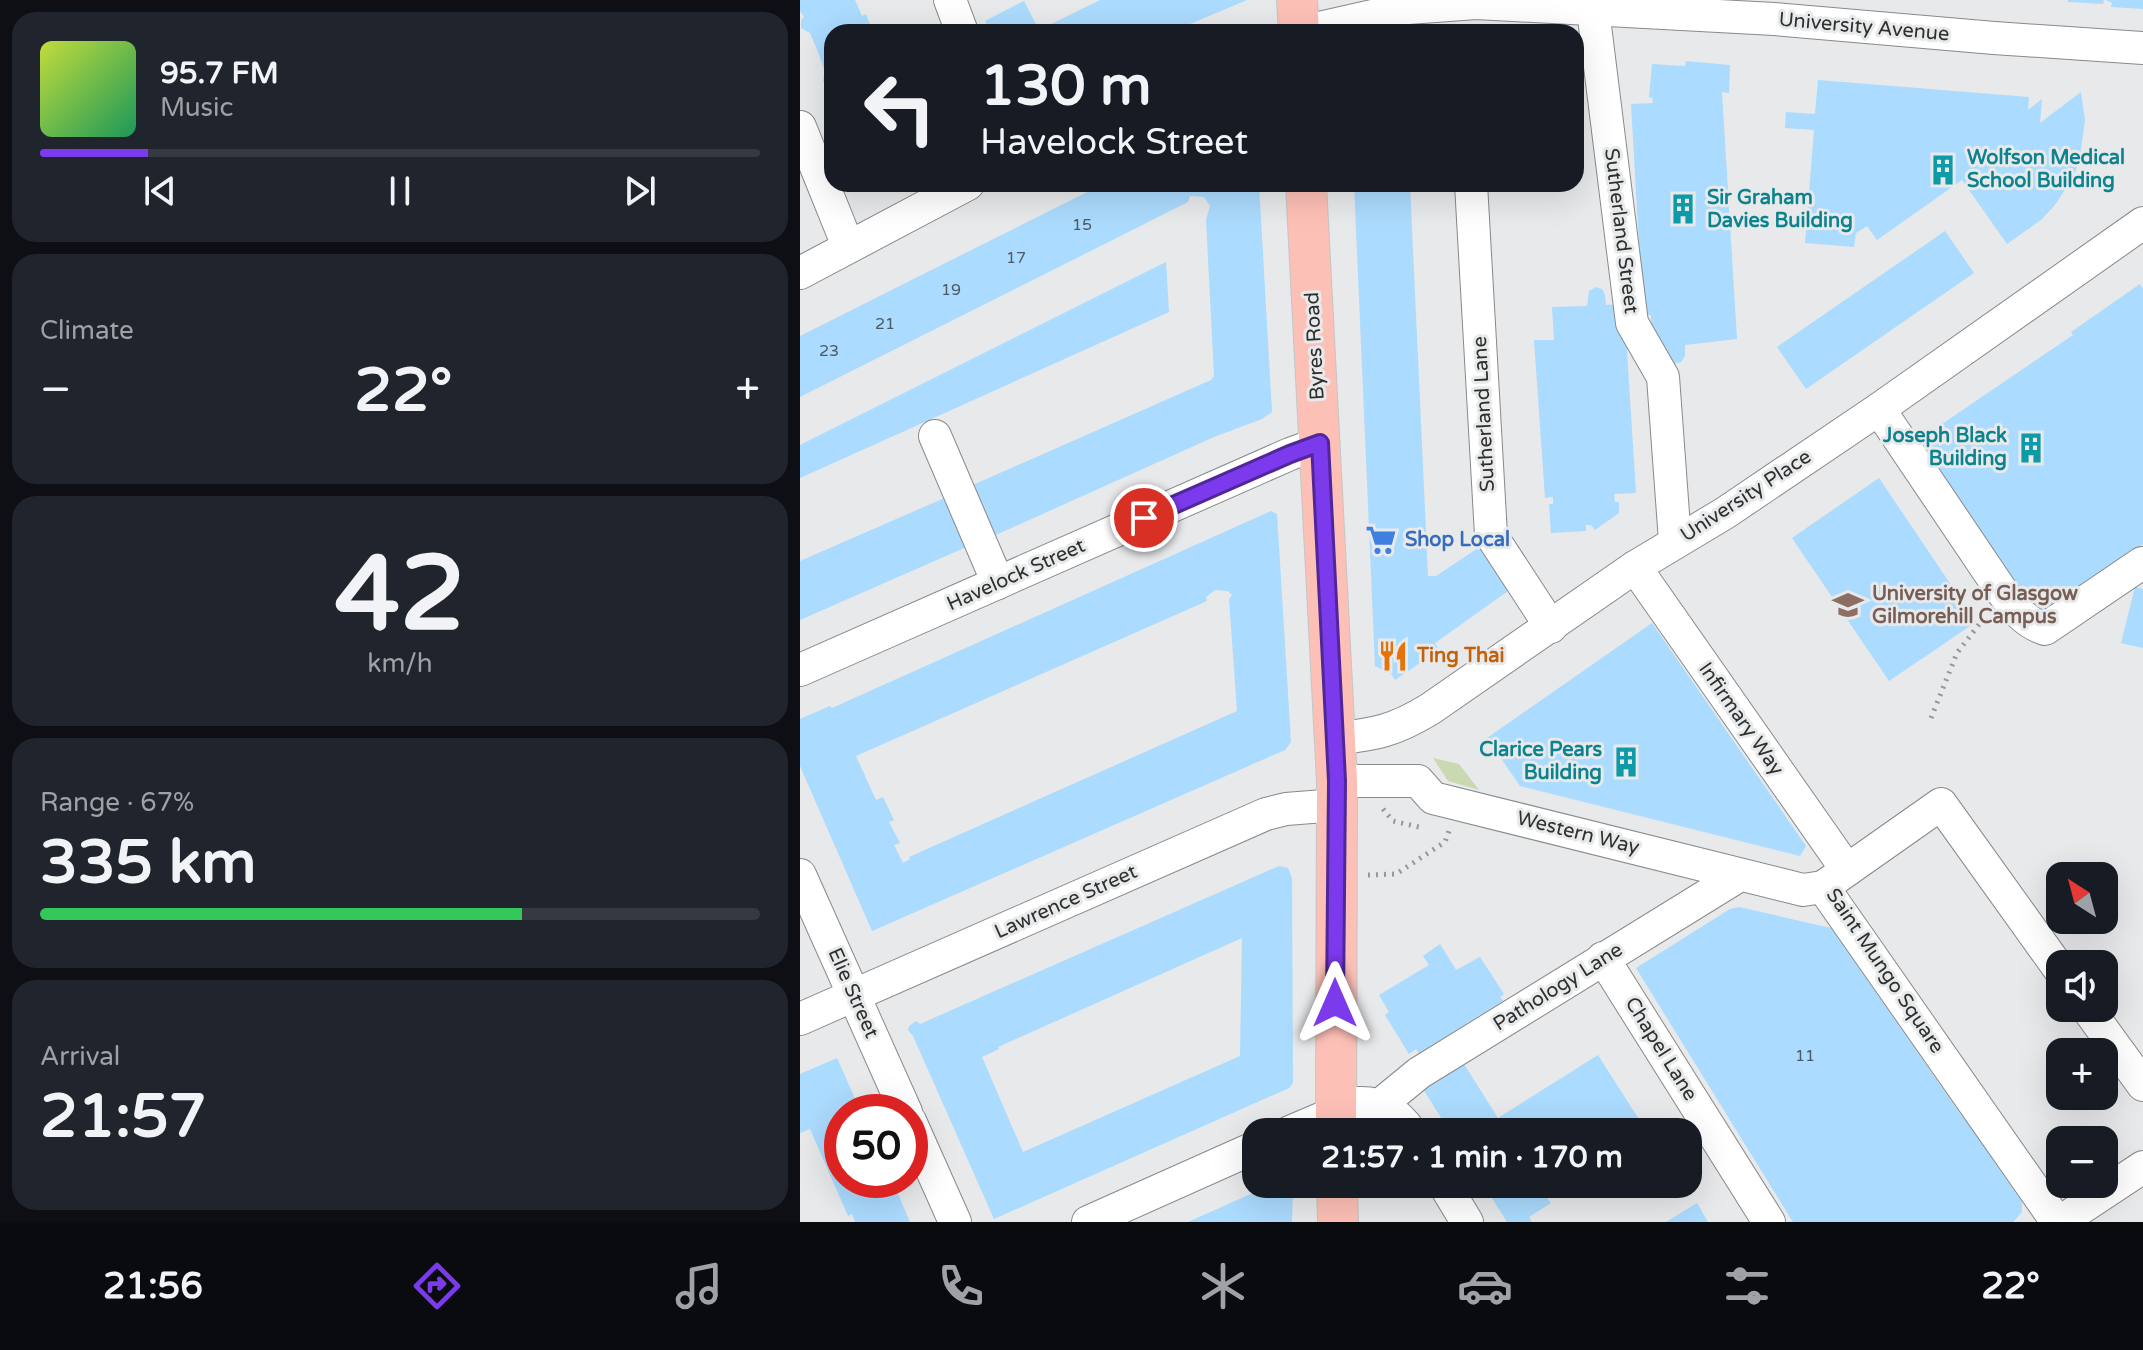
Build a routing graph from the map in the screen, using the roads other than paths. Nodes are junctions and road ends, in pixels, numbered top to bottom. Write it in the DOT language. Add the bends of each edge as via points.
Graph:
graph roads {
  1 [pos="950,0"];
  2 [pos="1297,0"];
  3 [pos="1626,5"];
  4 [pos="1593,10"];
  5 [pos="959,24"];
  6 [pos="1299,24"];
  7 [pos="1333,24"];
  8 [pos="2143,48"];
  9 [pos="800,127"];
  10 [pos="824,186"];
  11 [pos="826,192"];
  12 [pos="953,192"];
  13 [pos="1306,192"];
  14 [pos="1471,192"];
  15 [pos="2140,232"];
  16 [pos="848,246"];
  17 [pos="800,273"];
  18 [pos="1879,409"];
  19 [pos="935,436"];
  20 [pos="1320,443"];
  21 [pos="1675,541"];
  22 [pos="2142,563"];
  23 [pos="1635,567"];
  24 [pos="998,583"];
  25 [pos="1551,627"];
  26 [pos="800,670"];
  27 [pos="1335,739"];
  28 [pos="1337,793"];
  29 [pos="800,875"];
  30 [pos="1740,875"];
  31 [pos="1835,879"];
  32 [pos="2046,950"];
  33 [pos="1603,958"];
  34 [pos="853,995"];
  35 [pos="800,1019"];
  36 [pos="2097,1022"];
  37 [pos="2143,1085"];
  38 [pos="898,1094"];
  39 [pos="1380,1105"];
  40 [pos="1336,1118"];
  41 [pos="1341,1118"];
  42 [pos="1400,1118"];
  43 [pos="1242,1153"];
  44 [pos="928,1161"];
  45 [pos="2143,1167"];
  46 [pos="1337,1198"];
  47 [pos="1452,1198"];
  48 [pos="955,1222"];
  49 [pos="1088,1222"];
  50 [pos="1338,1222"];
  51 [pos="1467,1222"];
  52 [pos="1769,1222"];
  53 [pos="2058,1222"];
  1 -- 5 [label="street"];
  2 -- 6 [label="main road"];
  3 -- 4 [label="street, University Avenue"];
  3 -- 8 [label="street, University Avenue"];
  4 -- 7 [label="street, University Avenue" via="1442,3"];
  4 -- 21 [label="street, Sutherland Street" via="1632,323 1663,377"];
  9 -- 10 [label="street"];
  11 -- 16 [label="street"];
  12 -- 16 [label="street"];
  13 -- 20 [label="main road, Byres Road"];
  14 -- 25 [label="street, Sutherland Lane" via="1491,535"];
  15 -- 18 [label="street, University Place"];
  16 -- 17 [label="street"];
  18 -- 21 [label="street, University Place"];
  18 -- 22 [label="street" via="2018,612 2045,629"];
  19 -- 24 [label="street"];
  20 -- 24 [label="street, Havelock Street"];
  20 -- 27 [label="main road, Byres Road"];
  21 -- 23 [label="street, University Place"];
  23 -- 25 [label="street, University Place"];
  23 -- 31 [label="street, Infirmary Way"];
  24 -- 26 [label="street, Havelock Street"];
  25 -- 27 [label="street, University Place" via="1411,721 1382,733"];
  27 -- 28 [label="main road, Byres Road"];
  28 -- 30 [label="street, Western Way" via="1381,781 1418,781 1433,798"];
  28 -- 34 [label="street, Lawrence Street" via="1266,814"];
  28 -- 40 [label="main road, Byres Road"];
  29 -- 34 [label="street, Elie Street"];
  30 -- 31 [label="street, Western Way" via="1803,890"];
  30 -- 33 [label="street, Pathology Lane"];
  31 -- 32 [label="street, Saint Mungo Square" via="1941,804"];
  31 -- 53 [label="street, Saint Mungo Square"];
  33 -- 39 [label="street, Pathology Lane" via="1419,1073"];
  33 -- 52 [label="street, Chapel Lane"];
  34 -- 35 [label="street, Lawrence Street"];
  34 -- 38 [label="street, Elie Street"];
  36 -- 37 [label="street"];
  39 -- 41 [label="street" via="1358,1103"];
  39 -- 42 [label="street"];
  43 -- 49 [label="street"];
  44 -- 48 [label="street"];
  45 -- 53 [label="street"];
  46 -- 50 [label="main road"];
  47 -- 51 [label="street"];
}
